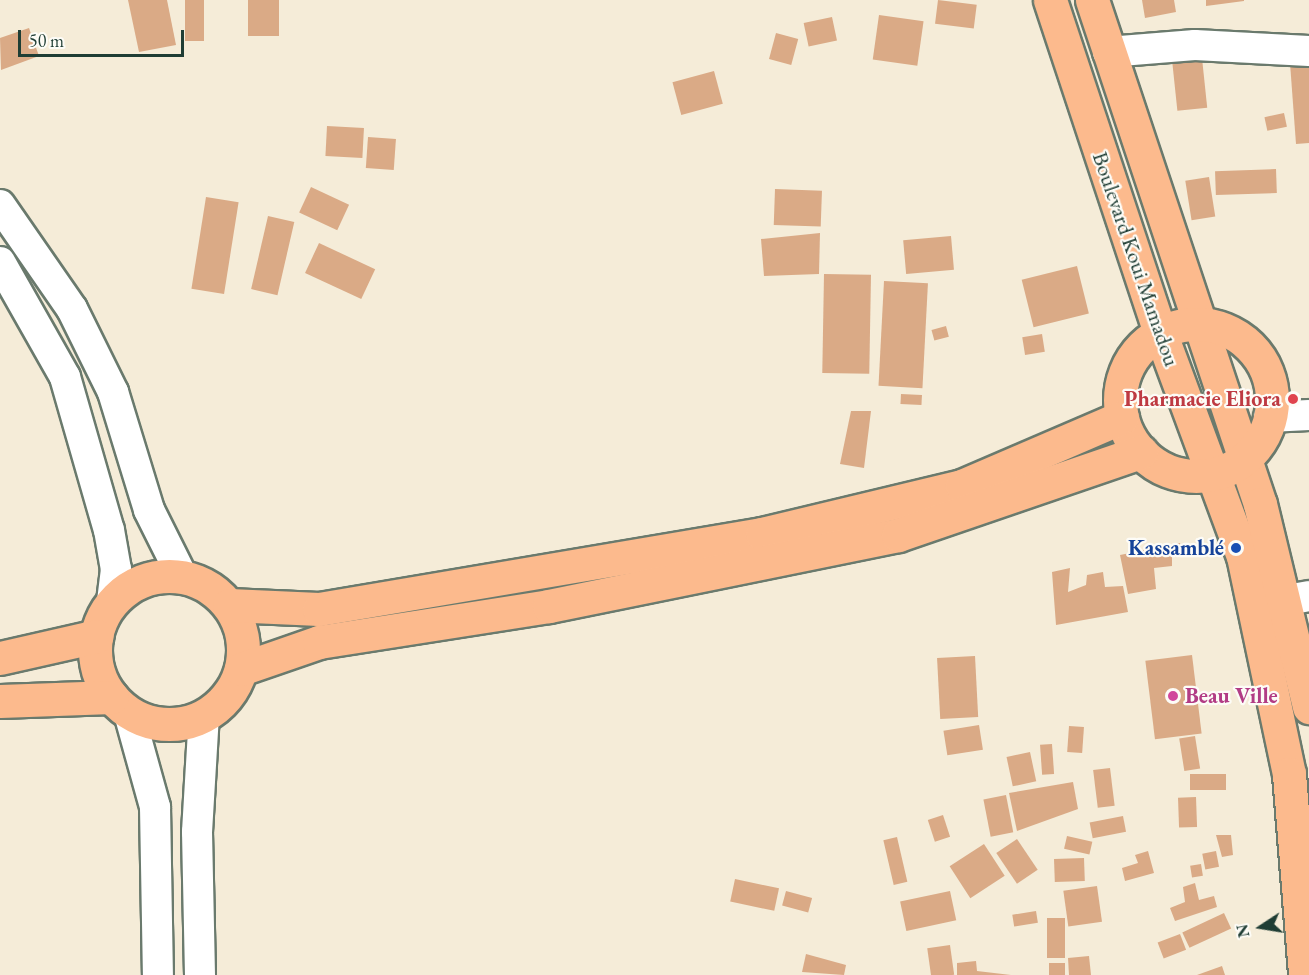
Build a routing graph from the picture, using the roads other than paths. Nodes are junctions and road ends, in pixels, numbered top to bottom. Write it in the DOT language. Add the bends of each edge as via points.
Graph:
graph roads {
  1 [pos="1050,0"];
  2 [pos="1092,0"];
  3 [pos="1309,51"];
  4 [pos="1108,52"];
  5 [pos="0,205"];
  6 [pos="0,262"];
  7 [pos="1199,323"];
  8 [pos="1160,332"];
  9 [pos="1309,415"];
  10 [pos="1122,417"];
  11 [pos="1269,417"];
  12 [pos="1141,452"];
  13 [pos="1242,460"];
  14 [pos="1210,474"];
  15 [pos="182,576"];
  16 [pos="1298,598"];
  17 [pos="112,601"];
  18 [pos="229,605"];
  19 [pos="97,636"];
  20 [pos="0,658"];
  21 [pos="241,669"];
  22 [pos="0,701"];
  23 [pos="120,705"];
  24 [pos="1309,707"];
  25 [pos="204,715"];
  26 [pos="158,975"];
  27 [pos="200,975"];
  28 [pos="1305,975"];
  1 -- 8 [label="main road, Boulevard Koui Mamadou"];
  2 -- 4 [label="main road, Boulevard Koui Mamadou"];
  3 -- 4 [label="street" via="1195,45"];
  4 -- 7 [label="main road, Boulevard Koui Mamadou"];
  5 -- 15 [label="street" via="72,309 113,392 149,510"];
  6 -- 17 [label="street" via="65,377 109,530 116,569"];
  7 -- 8 [label="main road"];
  7 -- 11 [label="main road" via="1240,338 1256,354 1271,395"];
  7 -- 13 [label="main road, Boulevard Koui Mamadou"];
  8 -- 10 [label="main road" via="1126,368"];
  8 -- 14 [label="main road, Boulevard Koui Mamadou"];
  9 -- 11 [label="street"];
  10 -- 12 [label="main road"];
  10 -- 18 [label="main road" via="962,486 762,534 319,609"];
  11 -- 13 [label="main road"];
  12 -- 14 [label="main road" via="1173,472"];
  12 -- 21 [label="main road" via="898,535 737,571 320,642"];
  13 -- 14 [label="main road"];
  13 -- 16 [label="main road, Boulevard Koui Mamadou"];
  14 -- 28 [label="main road, Boulevard Koui Mamadou" via="1243,556 1285,752"];
  15 -- 17 [label="main road" via="156,576 132,585"];
  15 -- 18 [label="main road" via="216,591"];
  16 -- 24 [label="main road, Boulevard Koui Mamadou"];
  17 -- 19 [label="main road"];
  18 -- 21 [label="main road" via="244,647"];
  19 -- 20 [label="main road"];
  19 -- 23 [label="main road" via="99,674"];
  21 -- 25 [label="main road" via="232,690"];
  22 -- 23 [label="main road"];
  23 -- 25 [label="main road" via="173,724"];
  23 -- 26 [label="street" via="155,807"];
  25 -- 27 [label="street" via="197,832"];
}
